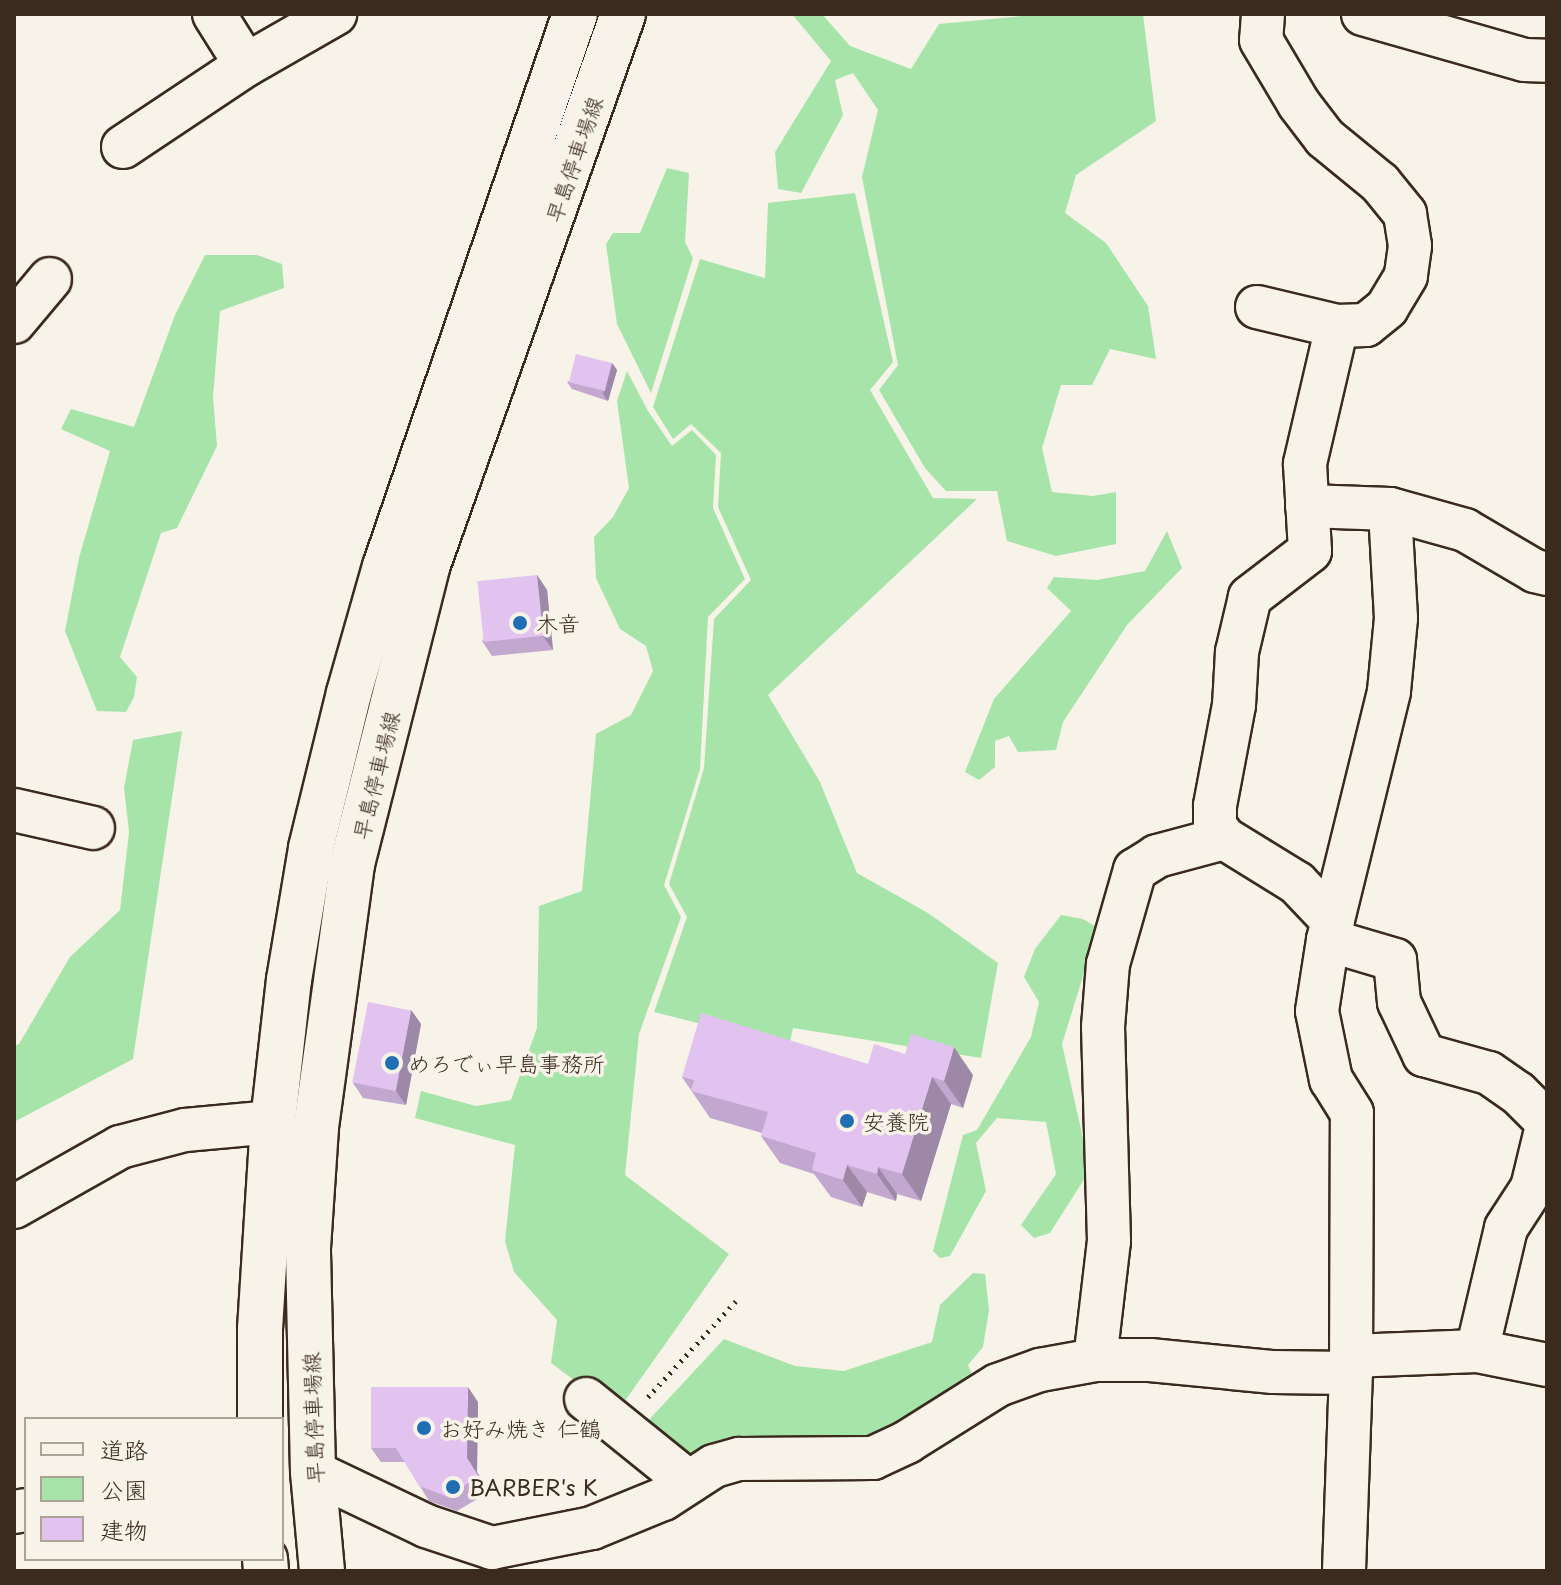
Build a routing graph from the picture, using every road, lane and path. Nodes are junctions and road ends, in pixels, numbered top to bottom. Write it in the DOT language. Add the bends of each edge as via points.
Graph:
graph roads {
  1 [pos="214,14"];
  2 [pos="335,14"];
  3 [pos="575,14"];
  4 [pos="623,14"];
  5 [pos="1263,14"];
  6 [pos="1363,14"];
  7 [pos="1547,61"];
  8 [pos="246,65"];
  9 [pos="123,147"];
  10 [pos="50,279"];
  11 [pos="1257,307"];
  12 [pos="14,322"];
  13 [pos="1337,326"];
  14 [pos="1307,506"];
  15 [pos="1390,509"];
  16 [pos="1547,574"];
  17 [pos="14,810"];
  18 [pos="93,828"];
  19 [pos="1224,838"];
  20 [pos="1331,930"];
  21 [pos="273,1122"];
  22 [pos="1547,1124"];
  23 [pos="14,1207"];
  24 [pos="736,1301"];
  25 [pos="1477,1351"];
  26 [pos="1095,1360"];
  27 [pos="1351,1365"];
  28 [pos="1547,1365"];
  29 [pos="586,1399"];
  30 [pos="260,1417"];
  31 [pos="622,1425"];
  32 [pos="313,1472"];
  33 [pos="689,1482"];
  34 [pos="492,1559"];
  35 [pos="322,1571"];
  36 [pos="1344,1571"];
  1 -- 8 [label="street"];
  2 -- 8 [label="street"];
  3 -- 21 [label="main road, 早島停車場線" via="385,567 349,693 311,848"];
  4 -- 32 [label="main road, 早島停車場線" via="427,567 352,864 316,1127 308,1248"];
  5 -- 13 [label="street" via="1261,40 1299,104 1325,138 1380,183 1405,214 1410,246 1406,276 1387,308 1366,325"];
  6 -- 7 [label="street" via="1524,60"];
  8 -- 9 [label="street"];
  10 -- 12 [label="street"];
  11 -- 13 [label="street"];
  13 -- 14 [label="street" via="1305,464"];
  14 -- 15 [label="street"];
  14 -- 19 [label="street" via="1310,551 1250,597 1215,806 1215,826"];
  15 -- 16 [label="street" via="1465,530"];
  15 -- 20 [label="street" via="1396,618 1389,691"];
  17 -- 18 [label="street"];
  19 -- 20 [label="street" via="1297,883"];
  19 -- 26 [label="street" via="1157,856 1135,870 1108,964 1103,1027 1109,1241"];
  20 -- 22 [label="street" via="1395,960 1399,1002 1424,1055 1489,1073 1518,1093"];
  20 -- 27 [label="street" via="1317,1011 1331,1080 1352,1113"];
  21 -- 23 [label="street" via="185,1130 120,1147"];
  21 -- 30 [label="main road, 早島停車場線"];
  22 -- 25 [label="street" via="1532,1188 1506,1228"];
  24 -- 31 [label="path"];
  25 -- 27 [label="street"];
  25 -- 28 [label="street"];
  26 -- 27 [label="street" via="1273,1372"];
  26 -- 33 [label="street" via="1040,1370 998,1385 873,1458 739,1459 714,1466"];
  27 -- 36 [label="street"];
  29 -- 31 [label="street"];
  31 -- 33 [label="street"];
  32 -- 34 [label="street"];
  32 -- 35 [label="main road, 早島停車場線"];
  33 -- 34 [label="street" via="663,1499 592,1528"];
}
